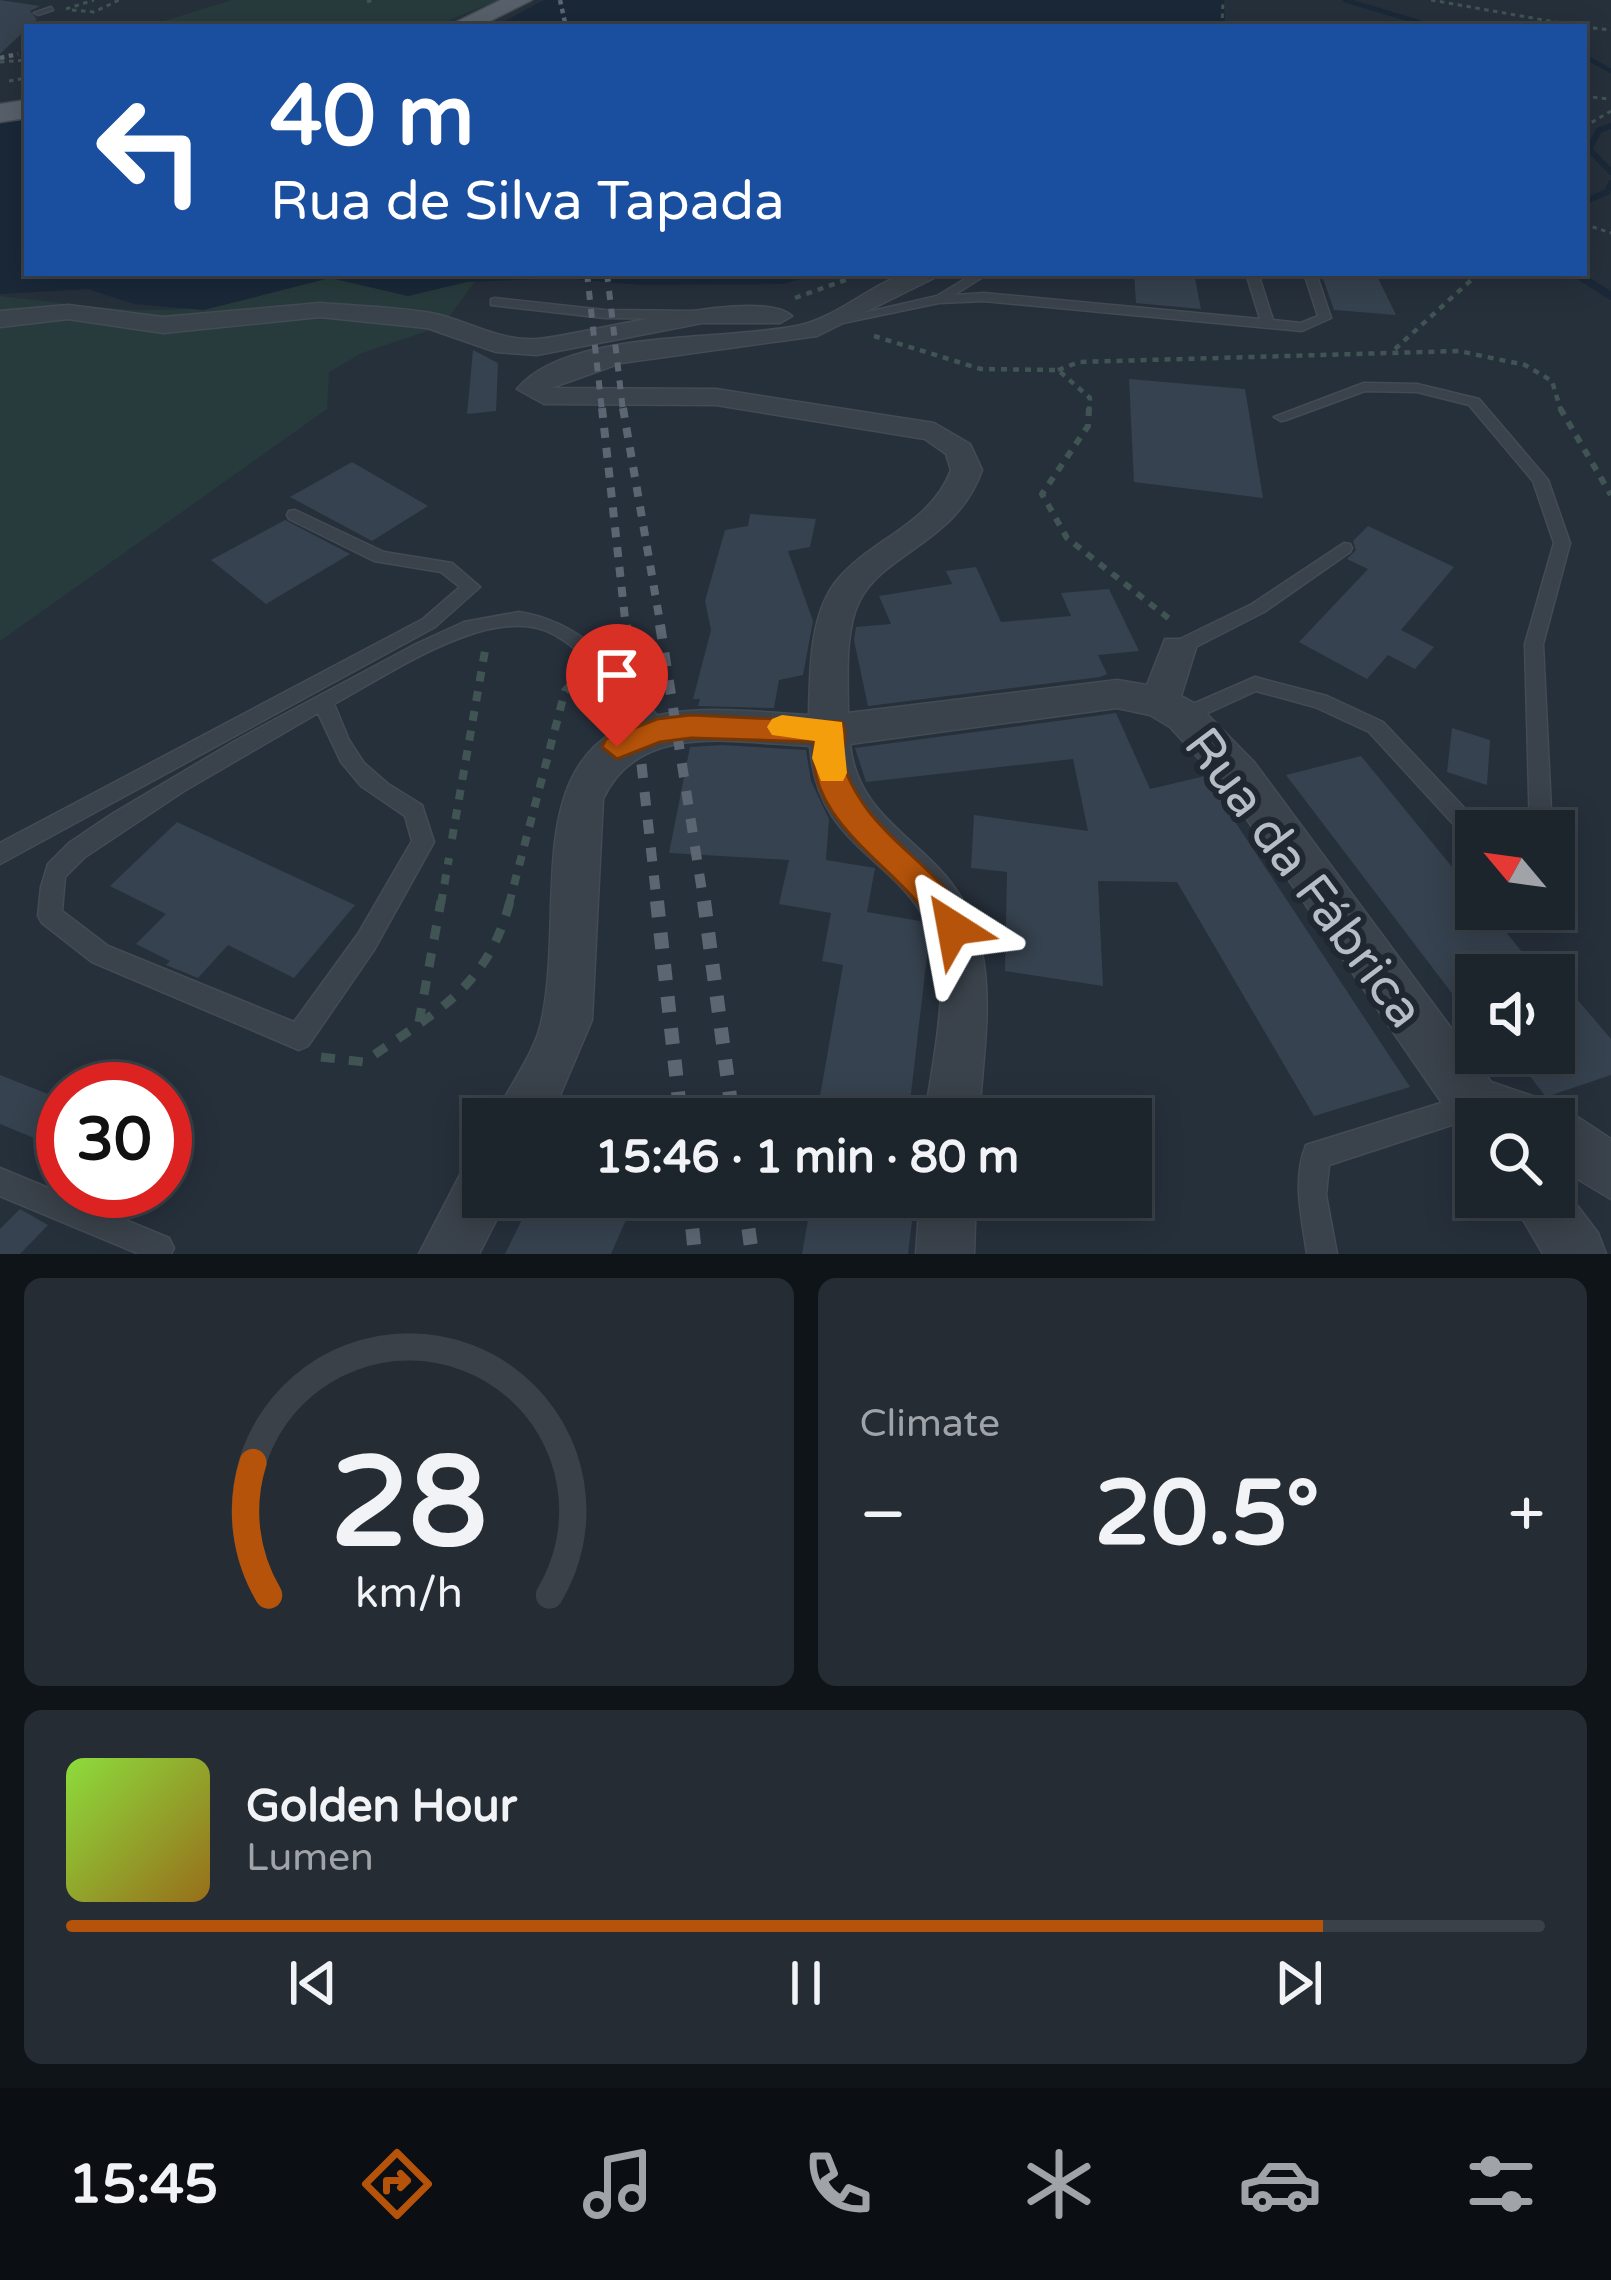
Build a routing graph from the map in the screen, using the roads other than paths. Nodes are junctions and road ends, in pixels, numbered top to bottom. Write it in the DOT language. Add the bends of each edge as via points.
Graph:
graph roads {
  1 [pos="521,0"];
  2 [pos="54,8"];
  3 [pos="38,13"];
  4 [pos="465,24"];
  5 [pos="923,276"];
  6 [pos="978,276"];
  7 [pos="1253,276"];
  8 [pos="1311,276"];
  9 [pos="939,299"];
  10 [pos="495,302"];
  11 [pos="702,316"];
  12 [pos="0,319"];
  13 [pos="843,319"];
  14 [pos="1268,323"];
  15 [pos="1281,417"];
  16 [pos="295,515"];
  17 [pos="1344,548"];
  18 [pos="1178,648"];
  19 [pos="326,705"];
  20 [pos="1172,709"];
  21 [pos="832,730"];
  22 [pos="657,731"];
  23 [pos="1539,810"];
  24 [pos="1455,811"];
  25 [pos="0,854"];
  26 [pos="532,1098"];
  27 [pos="953,1098"];
  28 [pos="1483,1098"];
  29 [pos="1455,1123"];
  30 [pos="1575,1147"];
  31 [pos="1611,1171"];
  32 [pos="0,1182"];
  33 [pos="468,1218"];
  34 [pos="947,1218"];
  35 [pos="1552,1218"];
  36 [pos="156,1254"];
  37 [pos="448,1254"];
  38 [pos="945,1254"];
  39 [pos="1322,1254"];
  40 [pos="1577,1254"];
  1 -- 4 [label="main road"];
  2 -- 3 [label="lane"];
  5 -- 13 [label="street" via="876,292"];
  6 -- 9 [label="lane"];
  7 -- 14 [label="lane"];
  8 -- 14 [label="lane" via="1325,318 1302,327"];
  9 -- 13 [label="lane"];
  9 -- 14 [label="lane"];
  10 -- 11 [label="lane"];
  11 -- 12 [label="street" via="537,347 496,344 448,325 312,310 163,325 60,311"];
  11 -- 13 [label="street"];
  13 -- 21 [label="street" via="787,336 649,350 551,375 531,389 544,396 716,397 953,441 965,469 954,499 838,606"];
  15 -- 23 [label="lane" via="1364,387 1474,402 1540,480 1562,543 1534,644"];
  16 -- 25 [label="lane" via="380,556 446,567 471,586 429,623"];
  17 -- 18 [label="lane" via="1258,608"];
  18 -- 20 [label="street"];
  19 -- 19 [label="lane" via="105,826 56,871 50,916 100,954 298,1037 423,842 415,811 367,783 339,748"];
  19 -- 22 [label="lane" via="461,630 520,618 585,647"];
  20 -- 21 [label="street" via="1117,694"];
  20 -- 24 [label="lane" via="1255,684 1320,700 1376,727"];
  20 -- 28 [label="street, Rua da Fábrica" via="1240,774"];
  21 -- 22 [label="street"];
  21 -- 27 [label="street" via="827,758 857,821 933,895 953,928 961,965"];
  22 -- 26 [label="street" via="598,763 581,799 566,1020"];
  29 -- 39 [label="lane" via="1316,1155 1312,1195"];
  30 -- 31 [label="street"];
  32 -- 36 [label="lane" via="159,1248"];
  33 -- 37 [label="street"];
  34 -- 38 [label="street"];
  35 -- 40 [label="street"];
}
